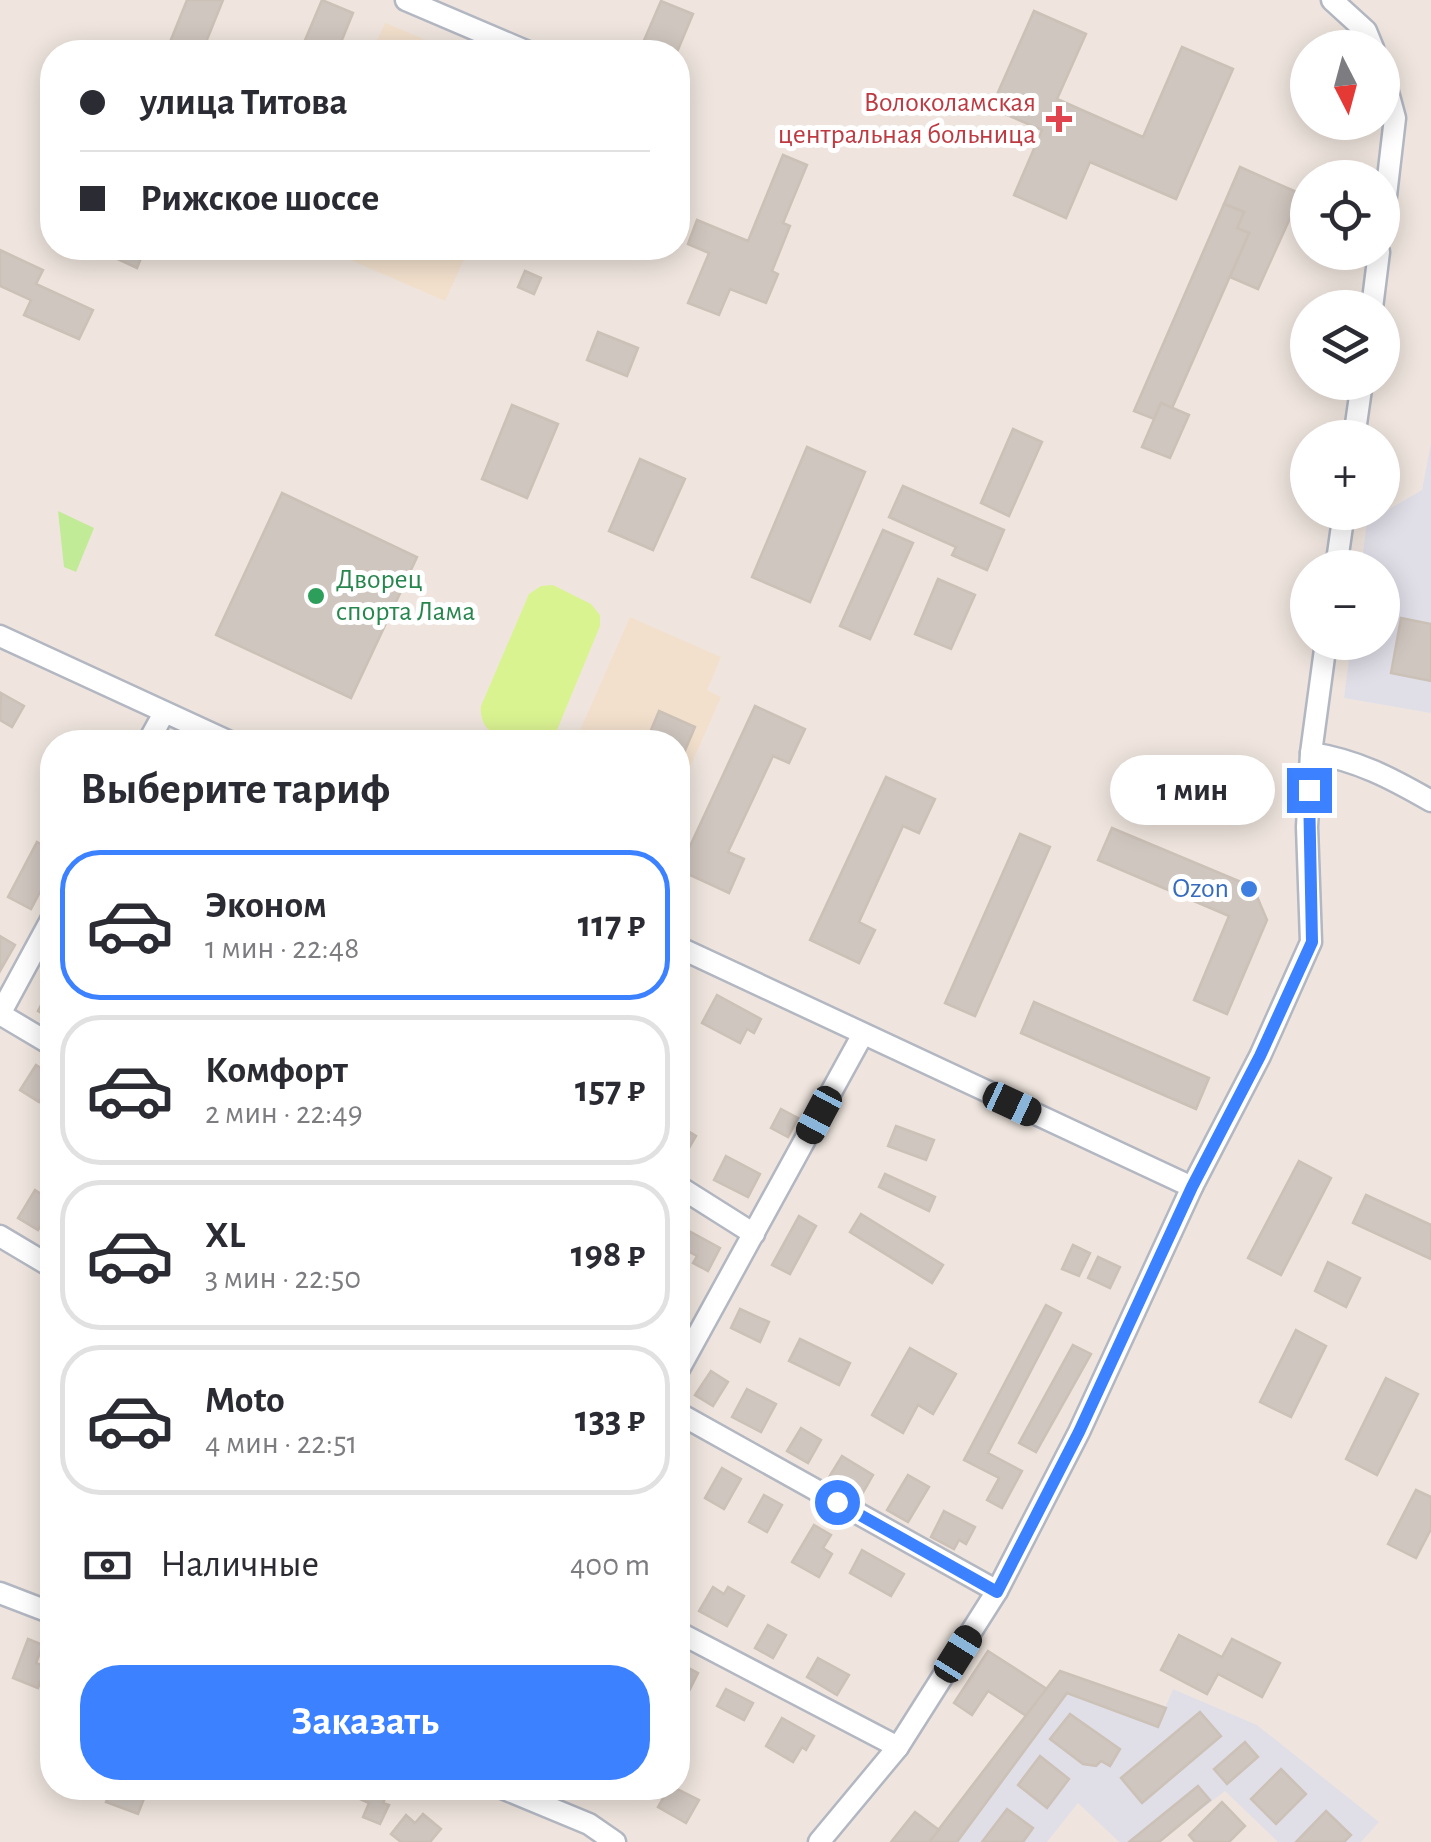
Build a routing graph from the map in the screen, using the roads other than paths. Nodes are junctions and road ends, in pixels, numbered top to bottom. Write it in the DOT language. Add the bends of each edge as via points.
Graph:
graph roads {
  1 [pos="406,0"];
  2 [pos="1332,0"];
  3 [pos="1365,30"];
  4 [pos="500,40"];
  5 [pos="0,636"];
  6 [pos="1324,660"];
  7 [pos="164,713"];
  8 [pos="155,730"];
  9 [pos="203,730"];
  10 [pos="1311,753"];
  11 [pos="1431,801"];
  12 [pos="40,940"];
  13 [pos="690,954"];
  14 [pos="0,1014"];
  15 [pos="863,1034"];
  16 [pos="40,1037"];
  17 [pos="1192,1187"];
  18 [pos="690,1194"];
  19 [pos="754,1234"];
  20 [pos="0,1236"];
  21 [pos="40,1260"];
  22 [pos="690,1350"];
  23 [pos="690,1419"];
  24 [pos="997,1592"];
  25 [pos="0,1593"];
  26 [pos="40,1608"];
  27 [pos="690,1638"];
  28 [pos="898,1747"];
  29 [pos="531,1800"];
  30 [pos="615,1842"];
  31 [pos="819,1842"];
  1 -- 4 [label="street"];
  2 -- 3 [label="street"];
  5 -- 7 [label="street"];
  6 -- 10 [label="street"];
  7 -- 8 [label="street"];
  7 -- 9 [label="street"];
  10 -- 11 [label="street" via="1376,770"];
  10 -- 17 [label="street" via="1312,942"];
  12 -- 14 [label="street"];
  13 -- 15 [label="street"];
  14 -- 16 [label="street"];
  15 -- 17 [label="street"];
  15 -- 19 [label="street"];
  17 -- 24 [label="street"];
  18 -- 19 [label="street"];
  19 -- 22 [label="street"];
  20 -- 21 [label="street"];
  23 -- 24 [label="street"];
  24 -- 28 [label="street"];
  25 -- 26 [label="street"];
  27 -- 28 [label="street"];
  28 -- 31 [label="street"];
  29 -- 30 [label="street"];
}
